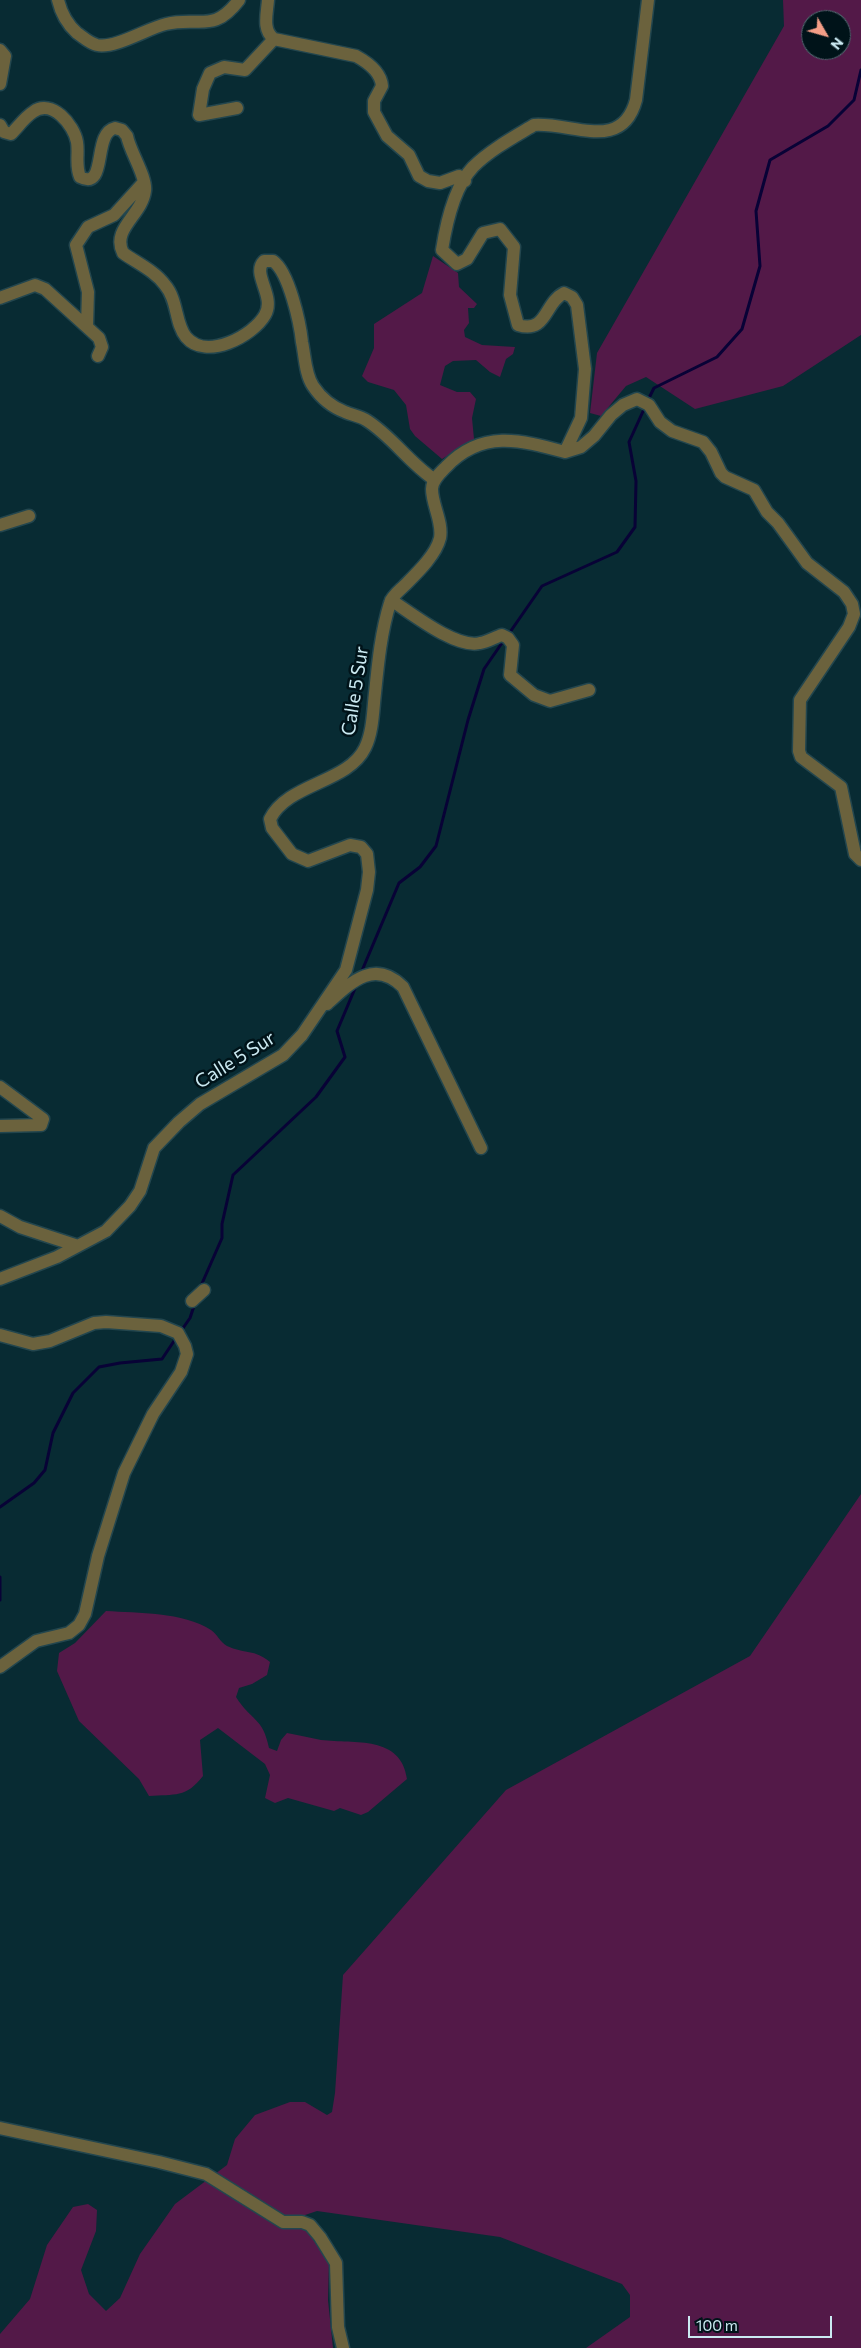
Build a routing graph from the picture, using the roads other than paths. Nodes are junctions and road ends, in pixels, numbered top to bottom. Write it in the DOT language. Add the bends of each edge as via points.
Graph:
graph roads {
  1 [pos="58,0"];
  2 [pos="239,0"];
  3 [pos="268,0"];
  4 [pos="648,0"];
  5 [pos="274,39"];
  6 [pos="0,50"];
  7 [pos="0,84"];
  8 [pos="237,108"];
  9 [pos="0,125"];
  10 [pos="465,181"];
  11 [pos="144,182"];
  12 [pos="0,298"];
  13 [pos="86,326"];
  14 [pos="98,356"];
  15 [pos="565,452"];
  16 [pos="435,480"];
  17 [pos="29,516"];
  18 [pos="0,525"];
  19 [pos="391,600"];
  20 [pos="588,690"];
  21 [pos="861,860"];
  22 [pos="321,1008"];
  23 [pos="0,1087"];
  24 [pos="0,1126"];
  25 [pos="481,1148"];
  26 [pos="0,1216"];
  27 [pos="78,1246"];
  28 [pos="0,1279"];
  29 [pos="204,1290"];
  30 [pos="192,1302"];
  31 [pos="0,1335"];
  32 [pos="0,1667"];
  33 [pos="0,2128"];
  34 [pos="343,2348"];
  1 -- 2 [label="street" via="74,29 91,43 101,46 165,24 215,20 226,15"];
  3 -- 5 [label="street" via="266,26"];
  4 -- 10 [label="street" via="636,100 626,123 605,132 534,125 472,168"];
  5 -- 8 [label="street" via="245,70 224,67 210,73 203,89 199,115"];
  5 -- 10 [label="street" via="356,56 366,62 379,74 382,82 374,101 374,112 387,136 409,155 419,176 440,183 459,176"];
  6 -- 7 [label="street" via="5,56"];
  9 -- 11 [label="street" via="4,132 11,134 35,110 46,109 60,114 72,127 77,143 77,170 86,179 97,173 104,137 112,129 119,129 127,136"];
  10 -- 15 [label="street" via="446,223 442,250 458,264 467,259 483,233 500,229 514,247 510,295 518,325 527,328 538,324 557,296 564,293 577,305 586,369 580,418"];
  11 -- 13 [label="street" via="114,215 88,227 76,245 88,292"];
  11 -- 16 [label="street" via="146,190 140,208 121,232 120,248 167,287 186,337 195,343 212,346 233,343 252,329 265,315 268,306 260,266 264,261 273,262 282,271 290,291 312,386 327,403 365,419 419,470"];
  12 -- 13 [label="street" via="35,285 45,288"];
  13 -- 14 [label="street" via="99,338 102,347"];
  15 -- 16 [label="street" via="515,440 495,440 453,459"];
  15 -- 21 [label="street" via="581,447 623,405 637,399 646,403 660,422 672,431 703,442 721,473 754,490 807,563 844,592 854,614 849,627 800,700 798,732 801,757 841,787 855,854"];
  16 -- 19 [label="street" via="432,489 441,536 413,577"];
  17 -- 18 [label="street"];
  19 -- 20 [label="street" via="466,644 480,644 505,636 513,645 510,675 543,700 554,701"];
  19 -- 22 [label="street, Calle 5 Sur" via="379,655 372,724 366,748 356,761 300,791 275,810 270,819 272,828 292,854 308,861 350,845 361,847 368,854 367,890 346,970"];
  22 -- 25 [label="street" via="366,974 387,975 403,987"];
  22 -- 27 [label="street, Calle 5 Sur" via="283,1055 200,1104 179,1122 154,1148 140,1191 130,1206 106,1231"];
  23 -- 24 [label="street" via="44,1119 41,1125"];
  26 -- 27 [label="street" via="20,1227"];
  27 -- 28 [label="street, Calle 5 Sur"];
  29 -- 30 [label="street"];
  31 -- 32 [label="street" via="33,1344 50,1341 94,1323 161,1326 179,1335 187,1354 124,1473 85,1614 79,1625 69,1633 36,1641"];
  33 -- 34 [label="street" via="206,2174 283,2222 310,2225 336,2263 338,2327"];
}
